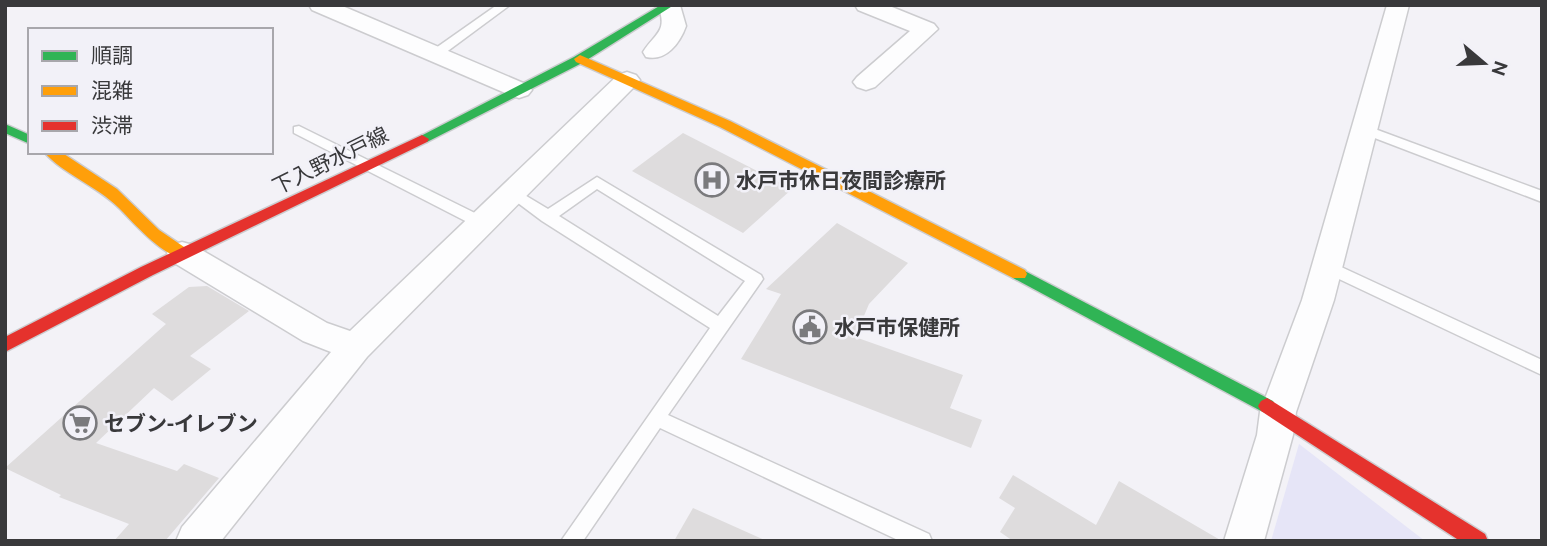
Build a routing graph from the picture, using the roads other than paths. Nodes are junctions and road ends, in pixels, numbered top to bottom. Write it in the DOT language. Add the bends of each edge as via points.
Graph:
graph roads {
  1 [pos="320,5"];
  2 [pos="505,5"];
  3 [pos="669,5"];
  4 [pos="866,5"];
  5 [pos="1398,5"];
  6 [pos="655,52"];
  7 [pos="437,53"];
  8 [pos="580,59"];
  9 [pos="627,80"];
  10 [pos="866,82"];
  11 [pos="519,90"];
  12 [pos="5,128"];
  13 [pos="1364,129"];
  14 [pos="299,130"];
  15 [pos="28,140"];
  16 [pos="55,154"];
  17 [pos="371,165"];
  18 [pos="513,194"];
  19 [pos="1542,197"];
  20 [pos="547,217"];
  21 [pos="484,223"];
  22 [pos="183,253"];
  23 [pos="1326,266"];
  24 [pos="720,326"];
  25 [pos="5,345"];
  26 [pos="355,347"];
  27 [pos="1542,368"];
  28 [pos="1278,412"];
  29 [pos="656,418"];
  30 [pos="196,541"];
  31 [pos="571,541"];
  32 [pos="922,541"];
  33 [pos="1244,541"];
  34 [pos="1478,541"];
  1 -- 7 [label="street"];
  2 -- 7 [label="lane"];
  3 -- 6 [label="street" via="674,31"];
  3 -- 8 [label="street, 下入野水戸線"];
  4 -- 10 [label="street" via="926,29"];
  5 -- 13 [label="street"];
  7 -- 11 [label="street"];
  8 -- 9 [label="street"];
  8 -- 11 [label="street, 下入野水戸線"];
  9 -- 18 [label="street"];
  9 -- 28 [label="street" via="926,224"];
  11 -- 17 [label="street, 下入野水戸線"];
  12 -- 15 [label="street"];
  13 -- 19 [label="lane"];
  13 -- 23 [label="street"];
  14 -- 17 [label="lane"];
  16 -- 22 [label="street" via="112,192 154,234"];
  17 -- 21 [label="lane"];
  17 -- 22 [label="street, 下入野水戸線"];
  18 -- 20 [label="lane"];
  18 -- 21 [label="street"];
  20 -- 24 [label="lane"];
  20 -- 24 [label="lane" via="597,182 755,279"];
  21 -- 26 [label="street"];
  22 -- 25 [label="street, 下入野水戸線"];
  22 -- 26 [label="street" via="315,332"];
  23 -- 27 [label="lane"];
  23 -- 28 [label="street"];
  24 -- 29 [label="lane"];
  26 -- 30 [label="street"];
  28 -- 33 [label="street"];
  28 -- 34 [label="street"];
  29 -- 31 [label="lane"];
  29 -- 32 [label="lane"];
}
